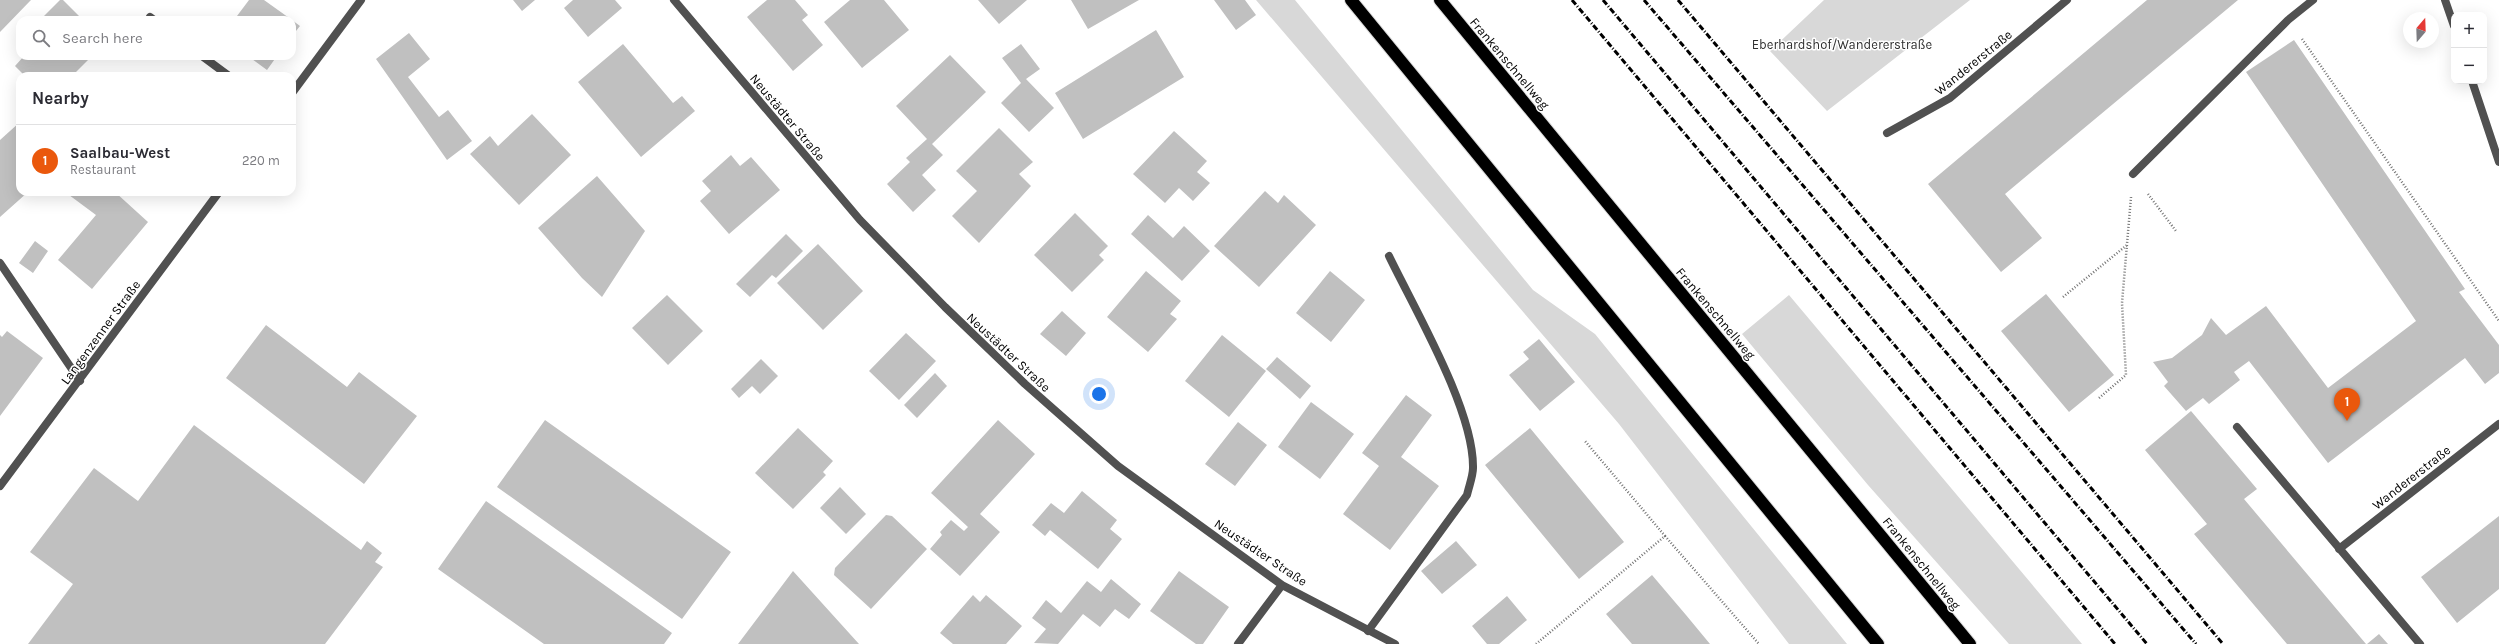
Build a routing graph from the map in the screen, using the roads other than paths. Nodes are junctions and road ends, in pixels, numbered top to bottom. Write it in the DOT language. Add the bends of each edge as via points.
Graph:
graph roads {
  1 [pos="361,0"];
  2 [pos="674,0"];
  3 [pos="1351,0"];
  4 [pos="1440,0"];
  5 [pos="2067,0"];
  6 [pos="2313,0"];
  7 [pos="2445,0"];
  8 [pos="2451,17"];
  9 [pos="207,60"];
  10 [pos="224,72"];
  11 [pos="2473,84"];
  12 [pos="296,88"];
  13 [pos="1887,133"];
  14 [pos="2499,162"];
  15 [pos="2133,174"];
  16 [pos="216,196"];
  17 [pos="1389,256"];
  18 [pos="0,263"];
  19 [pos="80,381"];
  20 [pos="2499,424"];
  21 [pos="2237,427"];
  22 [pos="0,486"];
  23 [pos="2339,549"];
  24 [pos="1282,585"];
  25 [pos="1368,631"];
  26 [pos="1238,644"];
  27 [pos="1395,644"];
  28 [pos="1878,644"];
  29 [pos="1970,644"];
  30 [pos="2420,644"];
  1 -- 12 [label="street"];
  2 -- 24 [label="street, Neustädter Straße" via="860,220 1025,384 1118,466"];
  3 -- 28 [label="highway"];
  4 -- 29 [label="highway, Frankenschnellweg"];
  5 -- 13 [label="street, Wandererstraße" via="1950,98"];
  6 -- 15 [label="street" via="2288,20"];
  7 -- 8 [label="street"];
  9 -- 10 [label="street"];
  11 -- 14 [label="street"];
  16 -- 19 [label="street, Langenzenner Straße"];
  17 -- 25 [label="street" via="1460,407 1471,446 1473,468 1467,495"];
  18 -- 19 [label="street"];
  19 -- 22 [label="street, Langenzenner Straße"];
  20 -- 23 [label="street, Wandererstraße"];
  21 -- 23 [label="street"];
  23 -- 30 [label="street"];
  24 -- 25 [label="street, Neustädter Straße"];
  24 -- 26 [label="street"];
  25 -- 27 [label="street, Neustädter Straße"];
}
